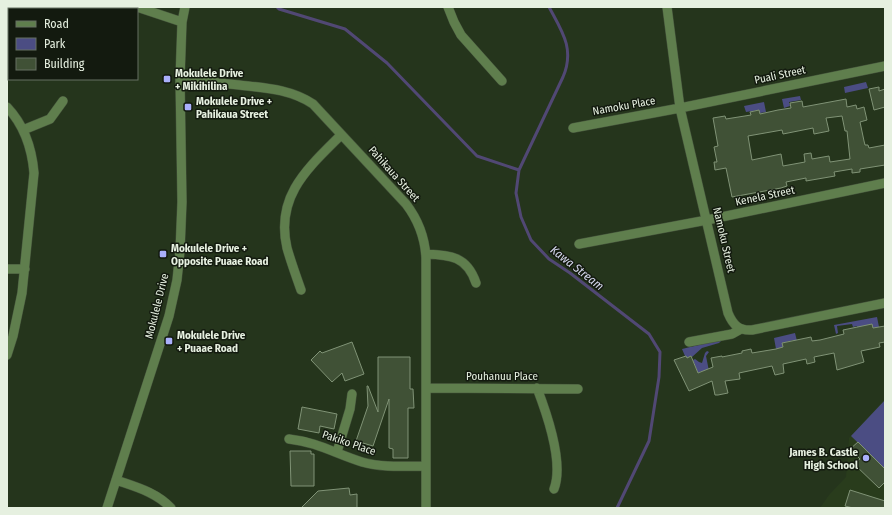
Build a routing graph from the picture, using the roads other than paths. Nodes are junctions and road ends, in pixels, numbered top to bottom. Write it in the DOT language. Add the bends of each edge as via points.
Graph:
graph roads {
  1 [pos="137,7"];
  2 [pos="184,7"];
  3 [pos="448,7"];
  4 [pos="667,7"];
  5 [pos="182,22"];
  6 [pos="885,66"];
  7 [pos="180,80"];
  8 [pos="502,81"];
  9 [pos="63,101"];
  10 [pos="7,107"];
  11 [pos="680,108"];
  12 [pos="573,128"];
  13 [pos="23,130"];
  14 [pos="341,135"];
  15 [pos="885,183"];
  16 [pos="707,220"];
  17 [pos="579,244"];
  18 [pos="426,254"];
  19 [pos="25,269"];
  20 [pos="7,270"];
  21 [pos="476,283"];
  22 [pos="301,290"];
  23 [pos="885,304"];
  24 [pos="740,329"];
  25 [pos="688,342"];
  26 [pos="7,355"];
  27 [pos="426,388"];
  28 [pos="537,388"];
  29 [pos="578,389"];
  30 [pos="352,394"];
  31 [pos="289,439"];
  32 [pos="337,452"];
  33 [pos="426,466"];
  34 [pos="116,480"];
  35 [pos="554,489"];
  36 [pos="107,508"];
  37 [pos="171,508"];
  38 [pos="426,508"];
  1 -- 5 [label="street"];
  2 -- 5 [label="street, Mokulele Drive"];
  3 -- 8 [label="street" via="461,35"];
  4 -- 11 [label="street, Namoku Street"];
  5 -- 7 [label="street, Mokulele Drive"];
  6 -- 11 [label="street, Puali Street"];
  7 -- 14 [label="street, Pahikaua Street" via="276,89 294,94 313,104"];
  7 -- 34 [label="street, Mokulele Drive" via="182,202 177,280 169,316"];
  9 -- 13 [label="street" via="50,119"];
  10 -- 13 [label="street"];
  11 -- 12 [label="street, Namoku Place"];
  11 -- 16 [label="street, Namoku Street"];
  13 -- 19 [label="street" via="32,153 34,173"];
  14 -- 18 [label="street, Pahikaua Street" via="412,212 424,238"];
  14 -- 22 [label="street" via="300,179 287,208 286,238"];
  15 -- 16 [label="street, Kenela Street"];
  16 -- 17 [label="street, Kenela Street"];
  16 -- 24 [label="street, Namoku Street" via="728,313 732,322"];
  18 -- 21 [label="street" via="446,255 460,260 470,270"];
  18 -- 27 [label="street, Pahikaua Street"];
  19 -- 20 [label="street"];
  19 -- 26 [label="street" via="18,314"];
  23 -- 24 [label="street" via="758,330"];
  24 -- 25 [label="street" via="732,334"];
  27 -- 28 [label="street, Pouhanuu Place"];
  27 -- 33 [label="street, Pahikaua Street"];
  28 -- 29 [label="street, Pouhanuu Place"];
  28 -- 35 [label="street" via="548,418 558,466"];
  30 -- 32 [label="street"];
  31 -- 32 [label="street, Pakiko Place" via="312,443"];
  32 -- 33 [label="street, Pakiko Place" via="380,466"];
  33 -- 38 [label="street, Pahikaua Street"];
  34 -- 36 [label="street, Mokulele Drive"];
  34 -- 37 [label="street" via="151,492"];
}
